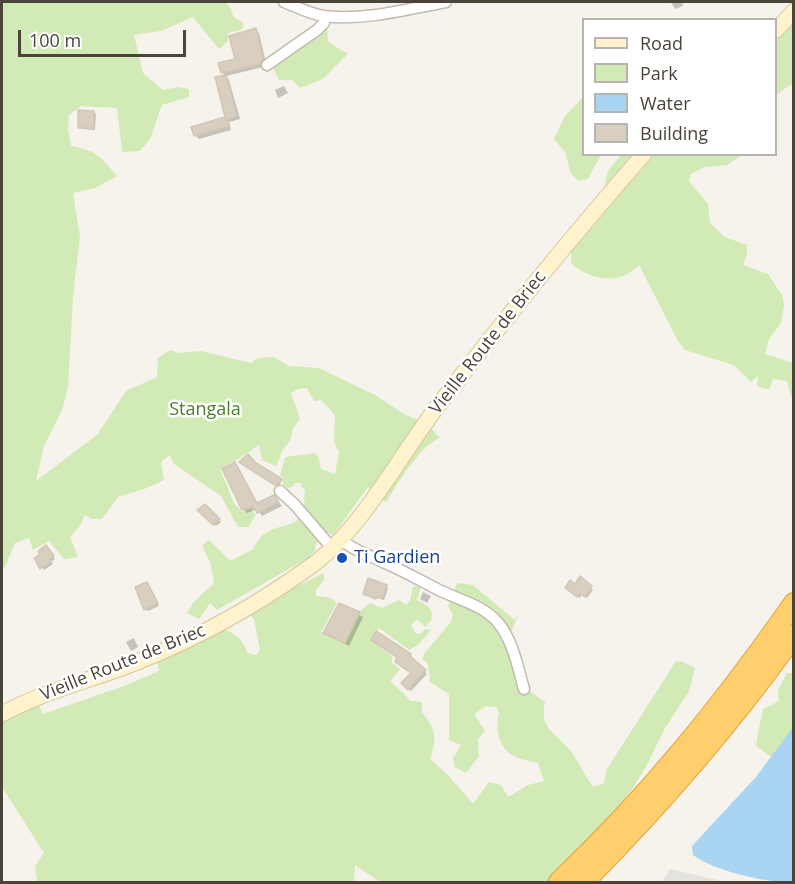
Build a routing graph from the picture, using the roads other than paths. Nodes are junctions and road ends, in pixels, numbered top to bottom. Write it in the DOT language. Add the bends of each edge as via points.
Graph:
graph roads {
  1 [pos="284,2"];
  2 [pos="446,2"];
  3 [pos="794,11"];
  4 [pos="324,16"];
  5 [pos="777,29"];
  6 [pos="267,65"];
  7 [pos="642,156"];
  8 [pos="280,491"];
  9 [pos="336,543"];
  10 [pos="794,603"];
  11 [pos="794,635"];
  12 [pos="524,689"];
  13 [pos="2,714"];
  14 [pos="559,882"];
  15 [pos="584,882"];
  1 -- 4 [label="street"];
  2 -- 4 [label="street" via="375,14"];
  3 -- 5 [label="street"];
  4 -- 6 [label="street" via="324,23 317,30"];
  7 -- 9 [label="street, Vieille Route de Briec" via="541,276"];
  8 -- 9 [label="street"];
  9 -- 12 [label="street" via="346,544 461,598 491,616 509,640"];
  9 -- 13 [label="street, Vieille Route de Briec" via="298,574 206,632"];
  10 -- 14 [label="highway" via="726,698 672,764"];
  11 -- 15 [label="highway" via="699,759"];
}
